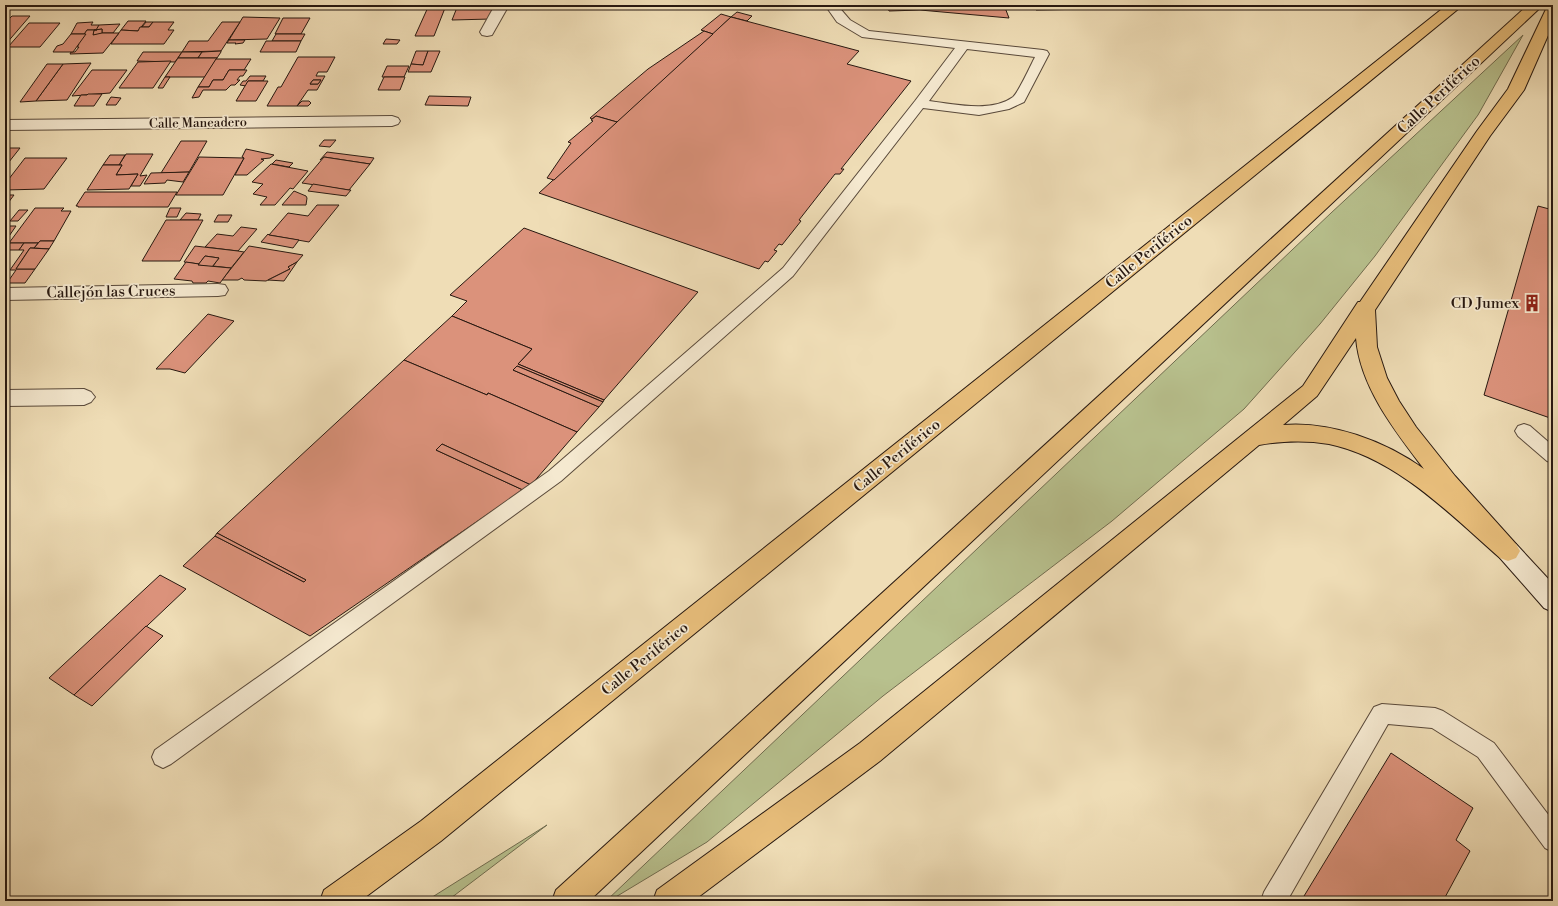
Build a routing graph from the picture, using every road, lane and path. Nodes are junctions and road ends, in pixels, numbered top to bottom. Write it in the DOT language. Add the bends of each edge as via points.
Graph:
graph roads {
  1 [pos="502,5"];
  2 [pos="831,5"];
  3 [pos="1456,5"];
  4 [pos="1536,5"];
  5 [pos="1553,8"];
  6 [pos="487,32"];
  7 [pos="964,44"];
  8 [pos="920,104"];
  9 [pos="392,122"];
  10 [pos="5,125"];
  11 [pos="218,290"];
  12 [pos="5,294"];
  13 [pos="1365,307"];
  14 [pos="84,396"];
  15 [pos="5,398"];
  16 [pos="1524,431"];
  17 [pos="1251,438"];
  18 [pos="1553,456"];
  19 [pos="1508,551"];
  20 [pos="1552,599"];
  21 [pos="162,756"];
  22 [pos="1553,840"];
  23 [pos="335,901"];
  24 [pos="567,901"];
  25 [pos="668,901"];
  26 [pos="1273,901"];
  1 -- 6 [label="street"];
  2 -- 7 [label="lane" via="838,17 850,27 866,34"];
  3 -- 23 [label="highway, Calle Periférico" via="431,831"];
  4 -- 24 [label="highway, Calle Periférico"];
  5 -- 13 [label="highway" via="1516,90"];
  7 -- 8 [label="lane"];
  7 -- 8 [label="lane" via="1043,54 1019,99 1004,106 979,111"];
  8 -- 21 [label="lane" via="788,272 555,476"];
  9 -- 10 [label="street, Calle Maneadero"];
  11 -- 12 [label="street, Callejón las Cruces"];
  13 -- 17 [label="highway" via="1310,390"];
  13 -- 19 [label="highway" via="1367,346 1377,378 1391,407 1453,491"];
  14 -- 15 [label="street"];
  16 -- 18 [label="lane"];
  17 -- 19 [label="highway" via="1309,434 1335,438 1374,450 1398,462 1440,492"];
  17 -- 25 [label="highway" via="870,752"];
  19 -- 20 [label="street"];
  22 -- 26 [label="lane" via="1486,750 1435,718 1382,714"];
}
